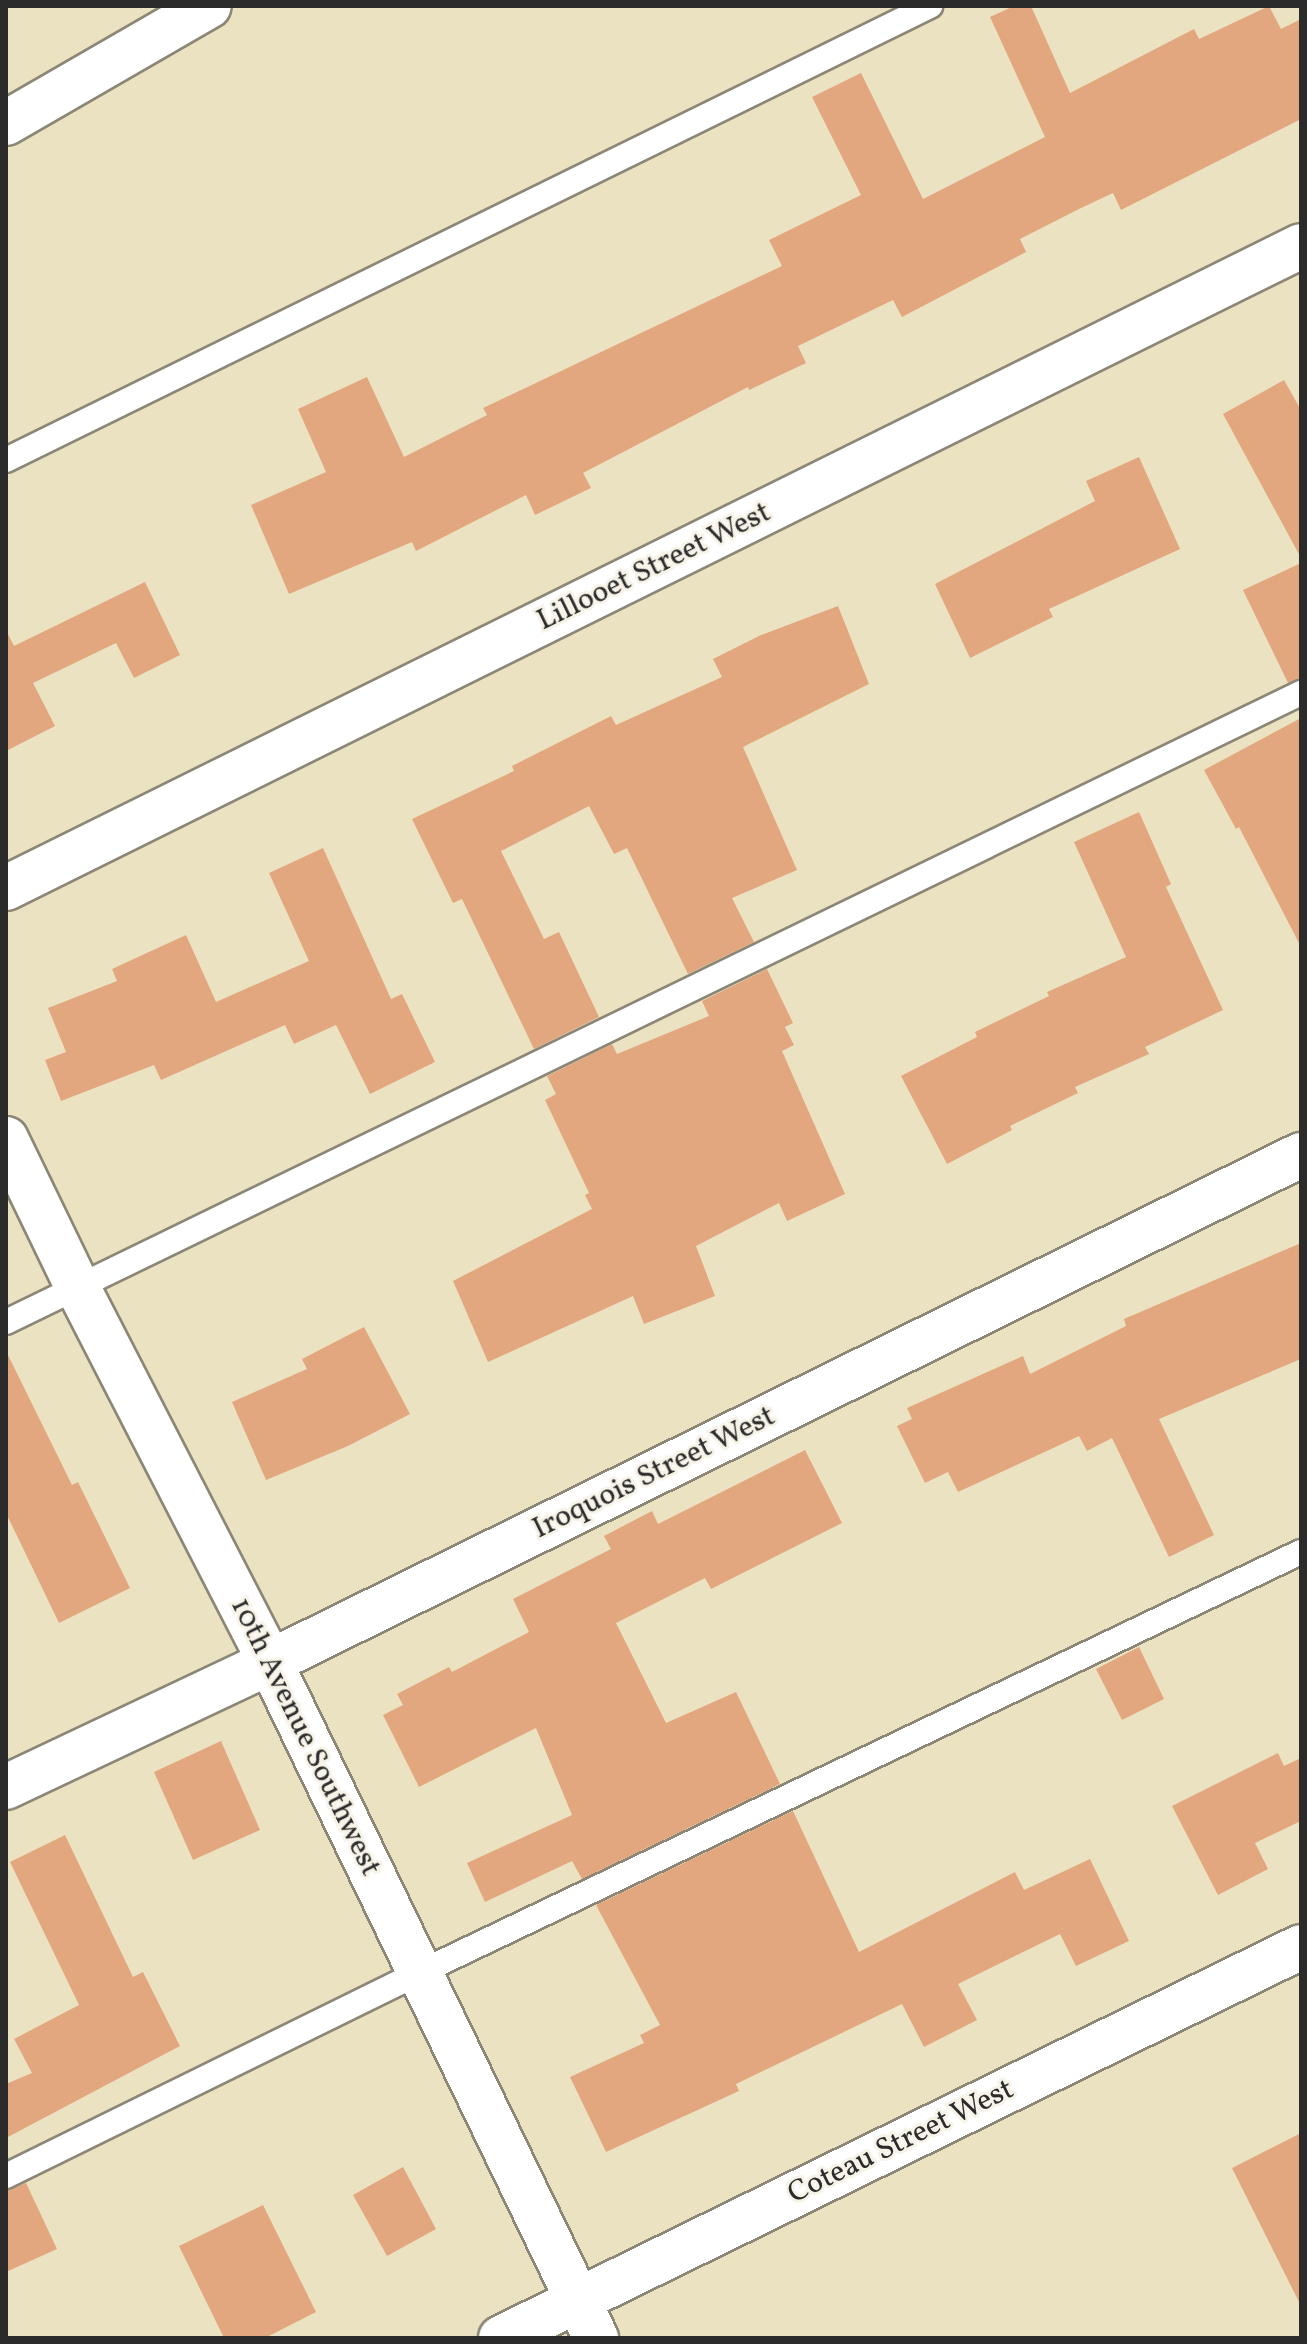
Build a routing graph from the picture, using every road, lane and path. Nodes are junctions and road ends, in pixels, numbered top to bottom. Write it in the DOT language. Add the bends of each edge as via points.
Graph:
graph roads {
  1 [pos="209,6"];
  2 [pos="930,6"];
  3 [pos="6,123"];
  4 [pos="1301,246"];
  5 [pos="6,460"];
  6 [pos="1301,693"];
  7 [pos="6,888"];
  8 [pos="6,1139"];
  9 [pos="1301,1155"];
  10 [pos="78,1288"];
  11 [pos="6,1322"];
  12 [pos="1301,1552"];
  13 [pos="270,1662"];
  14 [pos="6,1787"];
  15 [pos="1301,1947"];
  16 [pos="419,1973"];
  17 [pos="6,2176"];
  18 [pos="579,2299"];
  19 [pos="501,2338"];
  20 [pos="596,2338"];
  1 -- 3 [label="street"];
  2 -- 5 [label="lane"];
  4 -- 7 [label="street, Lillooet Street West"];
  6 -- 10 [label="lane"];
  8 -- 10 [label="street, 10th Avenue Southwest"];
  9 -- 13 [label="street, Iroquois Street West"];
  10 -- 11 [label="lane"];
  10 -- 13 [label="street, 10th Avenue Southwest"];
  12 -- 16 [label="lane"];
  13 -- 14 [label="street, Iroquois Street West"];
  13 -- 16 [label="street, 10th Avenue Southwest"];
  15 -- 18 [label="street, Coteau Street West"];
  16 -- 17 [label="lane"];
  16 -- 18 [label="street, 10th Avenue Southwest"];
  18 -- 19 [label="street, Coteau Street West"];
  18 -- 20 [label="street, 10th Avenue Southwest"];
}
